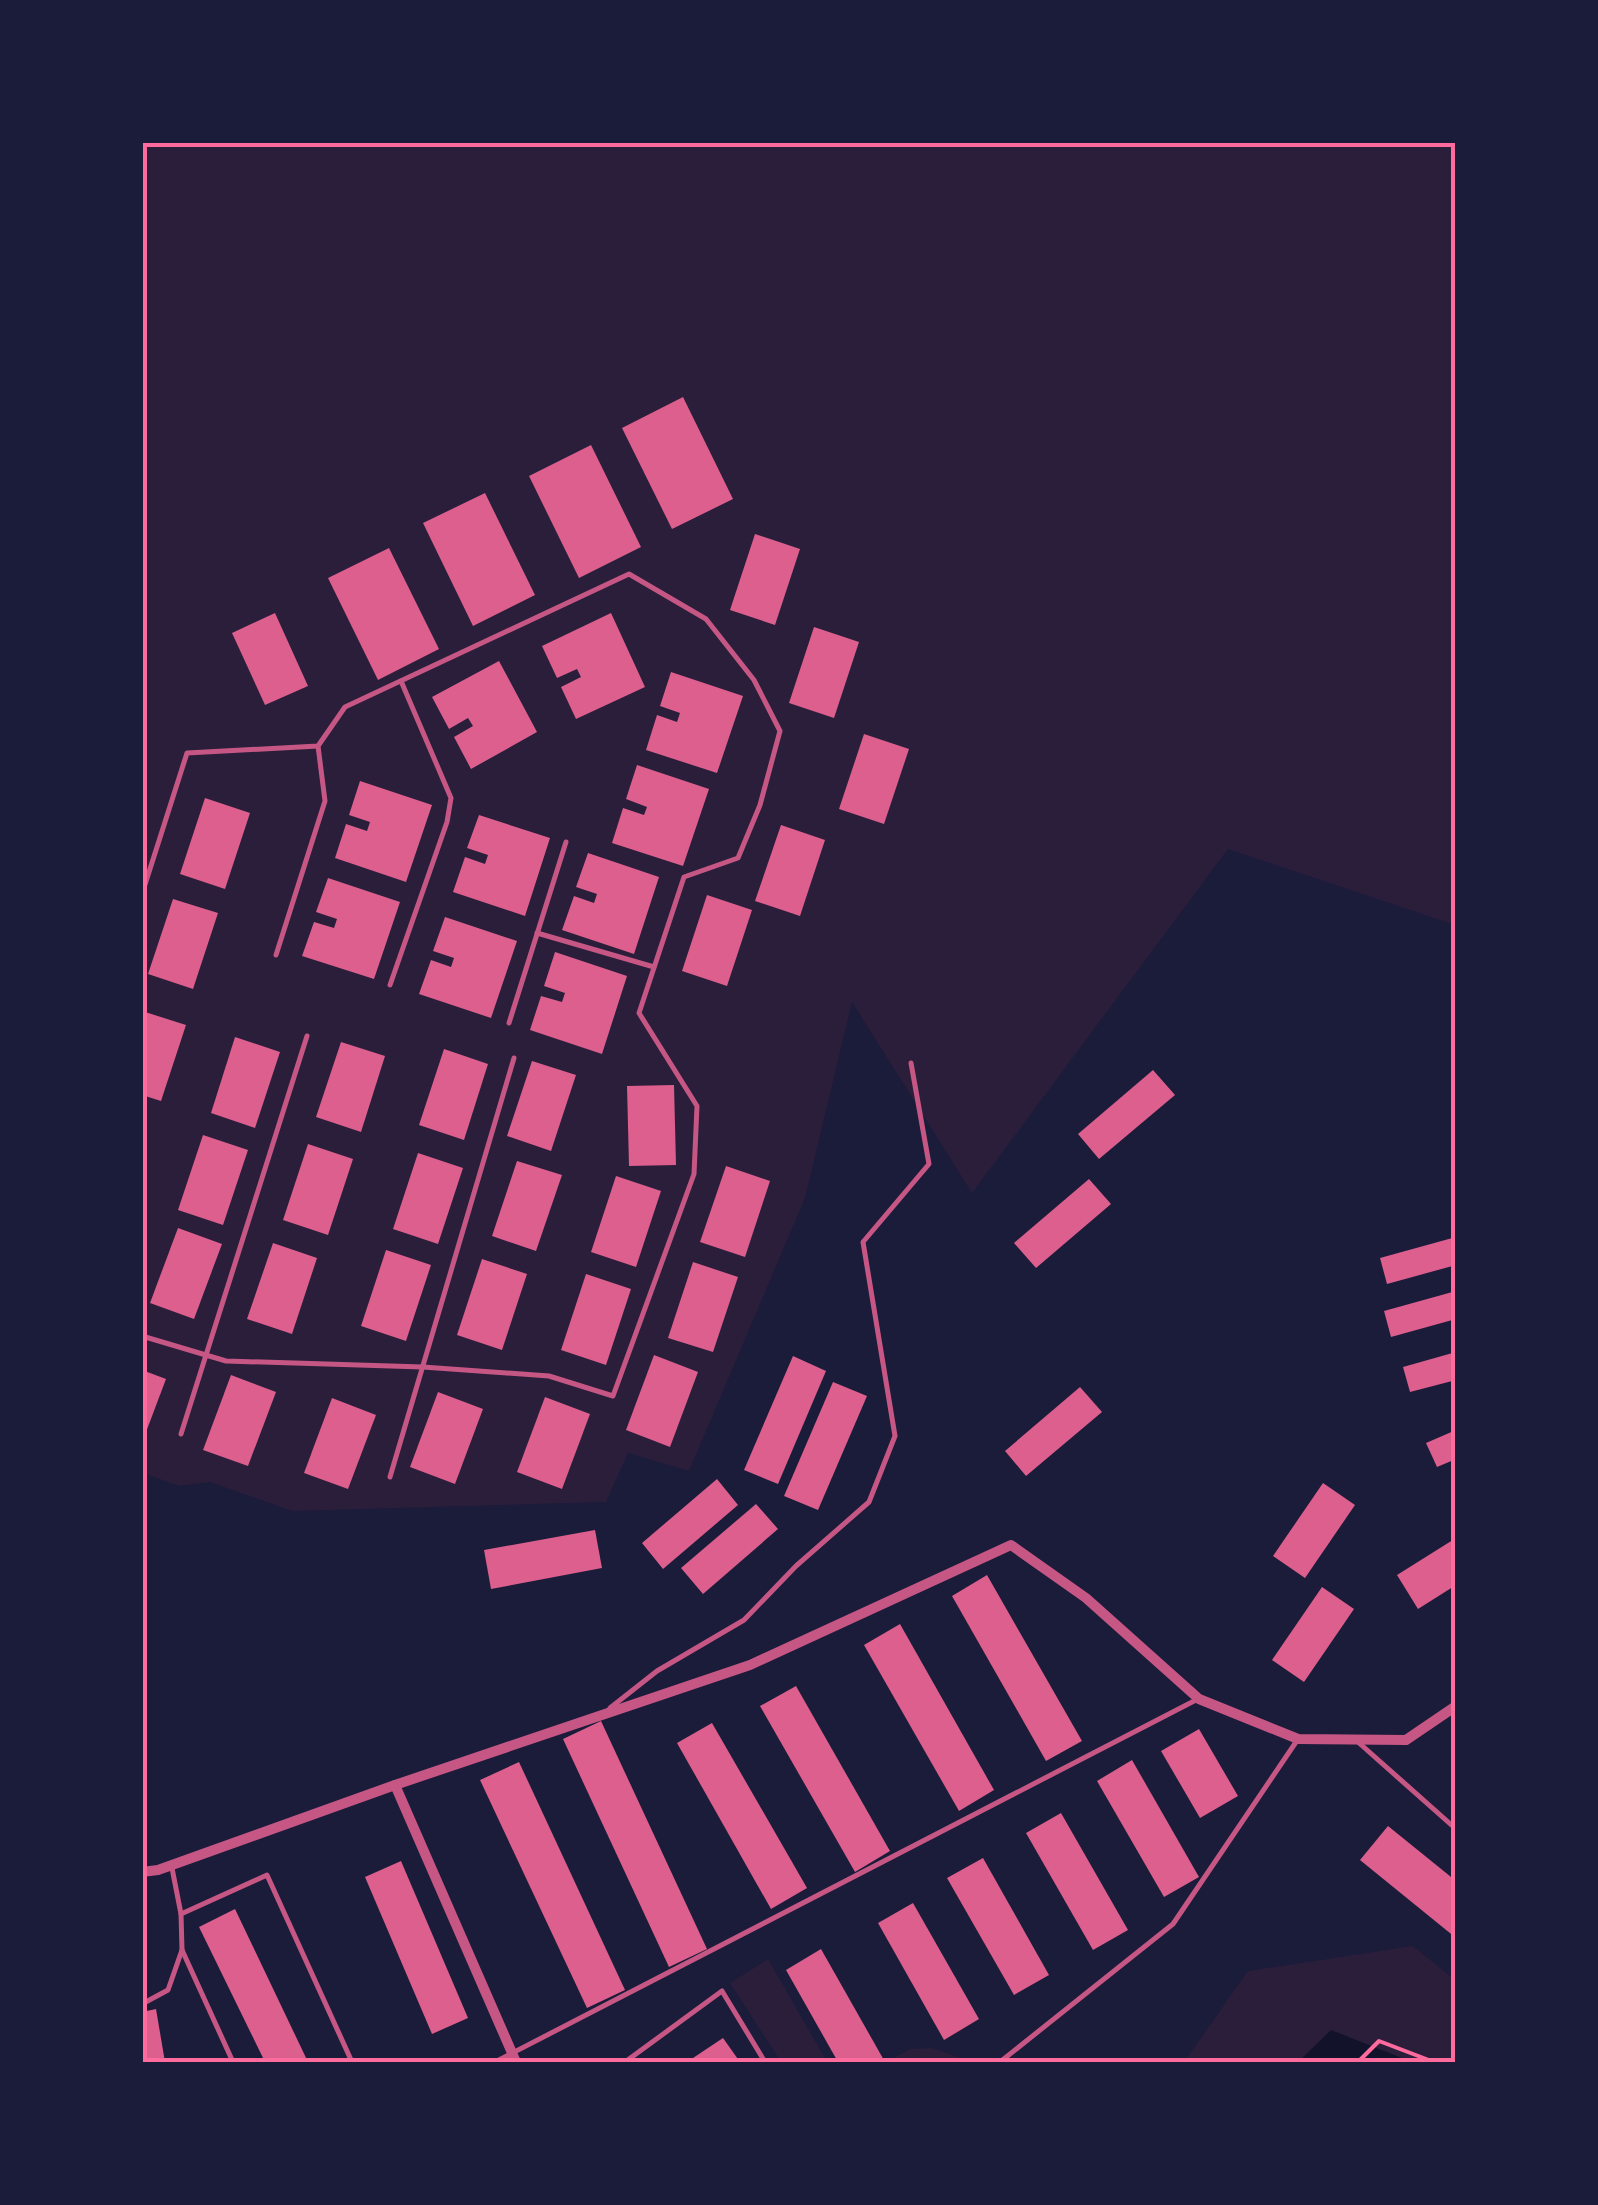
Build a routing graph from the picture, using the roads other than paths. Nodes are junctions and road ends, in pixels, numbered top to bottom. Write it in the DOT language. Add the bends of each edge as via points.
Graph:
graph roads {
  1 [pos="401,681"];
  2 [pos="318,746"];
  3 [pos="566,842"];
  4 [pos="142,894"];
  5 [pos="538,933"];
  6 [pos="276,955"];
  7 [pos="654,967"];
  8 [pos="390,985"];
  9 [pos="509,1023"];
  10 [pos="307,1036"];
  11 [pos="514,1058"];
  12 [pos="910,1063"];
  13 [pos="142,1336"];
  14 [pos="207,1356"];
  15 [pos="423,1366"];
  16 [pos="180,1434"];
  17 [pos="390,1477"];
  18 [pos="1199,1699"];
  19 [pos="1456,1706"];
  20 [pos="599,1716"];
  21 [pos="1298,1739"];
  22 [pos="1356,1740"];
  23 [pos="395,1785"];
  24 [pos="1456,1829"];
  25 [pos="171,1866"];
  26 [pos="142,1872"];
  27 [pos="181,1914"];
  28 [pos="182,1950"];
  29 [pos="142,2004"];
  30 [pos="514,2059"];
  31 [pos="233,2062"];
  32 [pos="352,2062"];
  33 [pos="495,2062"];
  34 [pos="624,2062"];
  35 [pos="765,2062"];
  36 [pos="1000,2062"];
  1 -- 2 [label="lane" via="345,707"];
  1 -- 7 [label="lane" via="629,574 706,619 754,680 780,731 738,858 684,877"];
  1 -- 8 [label="lane" via="451,798"];
  2 -- 4 [label="lane" via="187,753"];
  2 -- 6 [label="lane" via="325,801"];
  3 -- 5 [label="lane"];
  5 -- 7 [label="lane"];
  5 -- 9 [label="lane"];
  7 -- 15 [label="lane" via="639,1014 697,1106 694,1174 613,1396 549,1376"];
  10 -- 14 [label="lane"];
  11 -- 15 [label="lane"];
  12 -- 20 [label="lane" via="929,1164 864,1242 894,1436 869,1502 744,1620 657,1671"];
  13 -- 14 [label="lane"];
  14 -- 15 [label="lane"];
  14 -- 16 [label="lane"];
  15 -- 17 [label="lane"];
  18 -- 20 [label="street" via="1086,1598 1011,1546 750,1666"];
  18 -- 21 [label="street"];
  18 -- 30 [label="lane"];
  19 -- 22 [label="street" via="1406,1740"];
  20 -- 23 [label="street"];
  21 -- 22 [label="street"];
  21 -- 36 [label="lane" via="1174,1924"];
  22 -- 24 [label="lane"];
  23 -- 25 [label="street"];
  23 -- 30 [label="street"];
  25 -- 26 [label="street"];
  25 -- 27 [label="lane"];
  27 -- 28 [label="lane"];
  27 -- 32 [label="lane" via="267,1875"];
  28 -- 29 [label="lane" via="168,1990"];
  28 -- 31 [label="lane"];
  30 -- 33 [label="lane"];
  34 -- 35 [label="lane" via="722,1992"];
}
